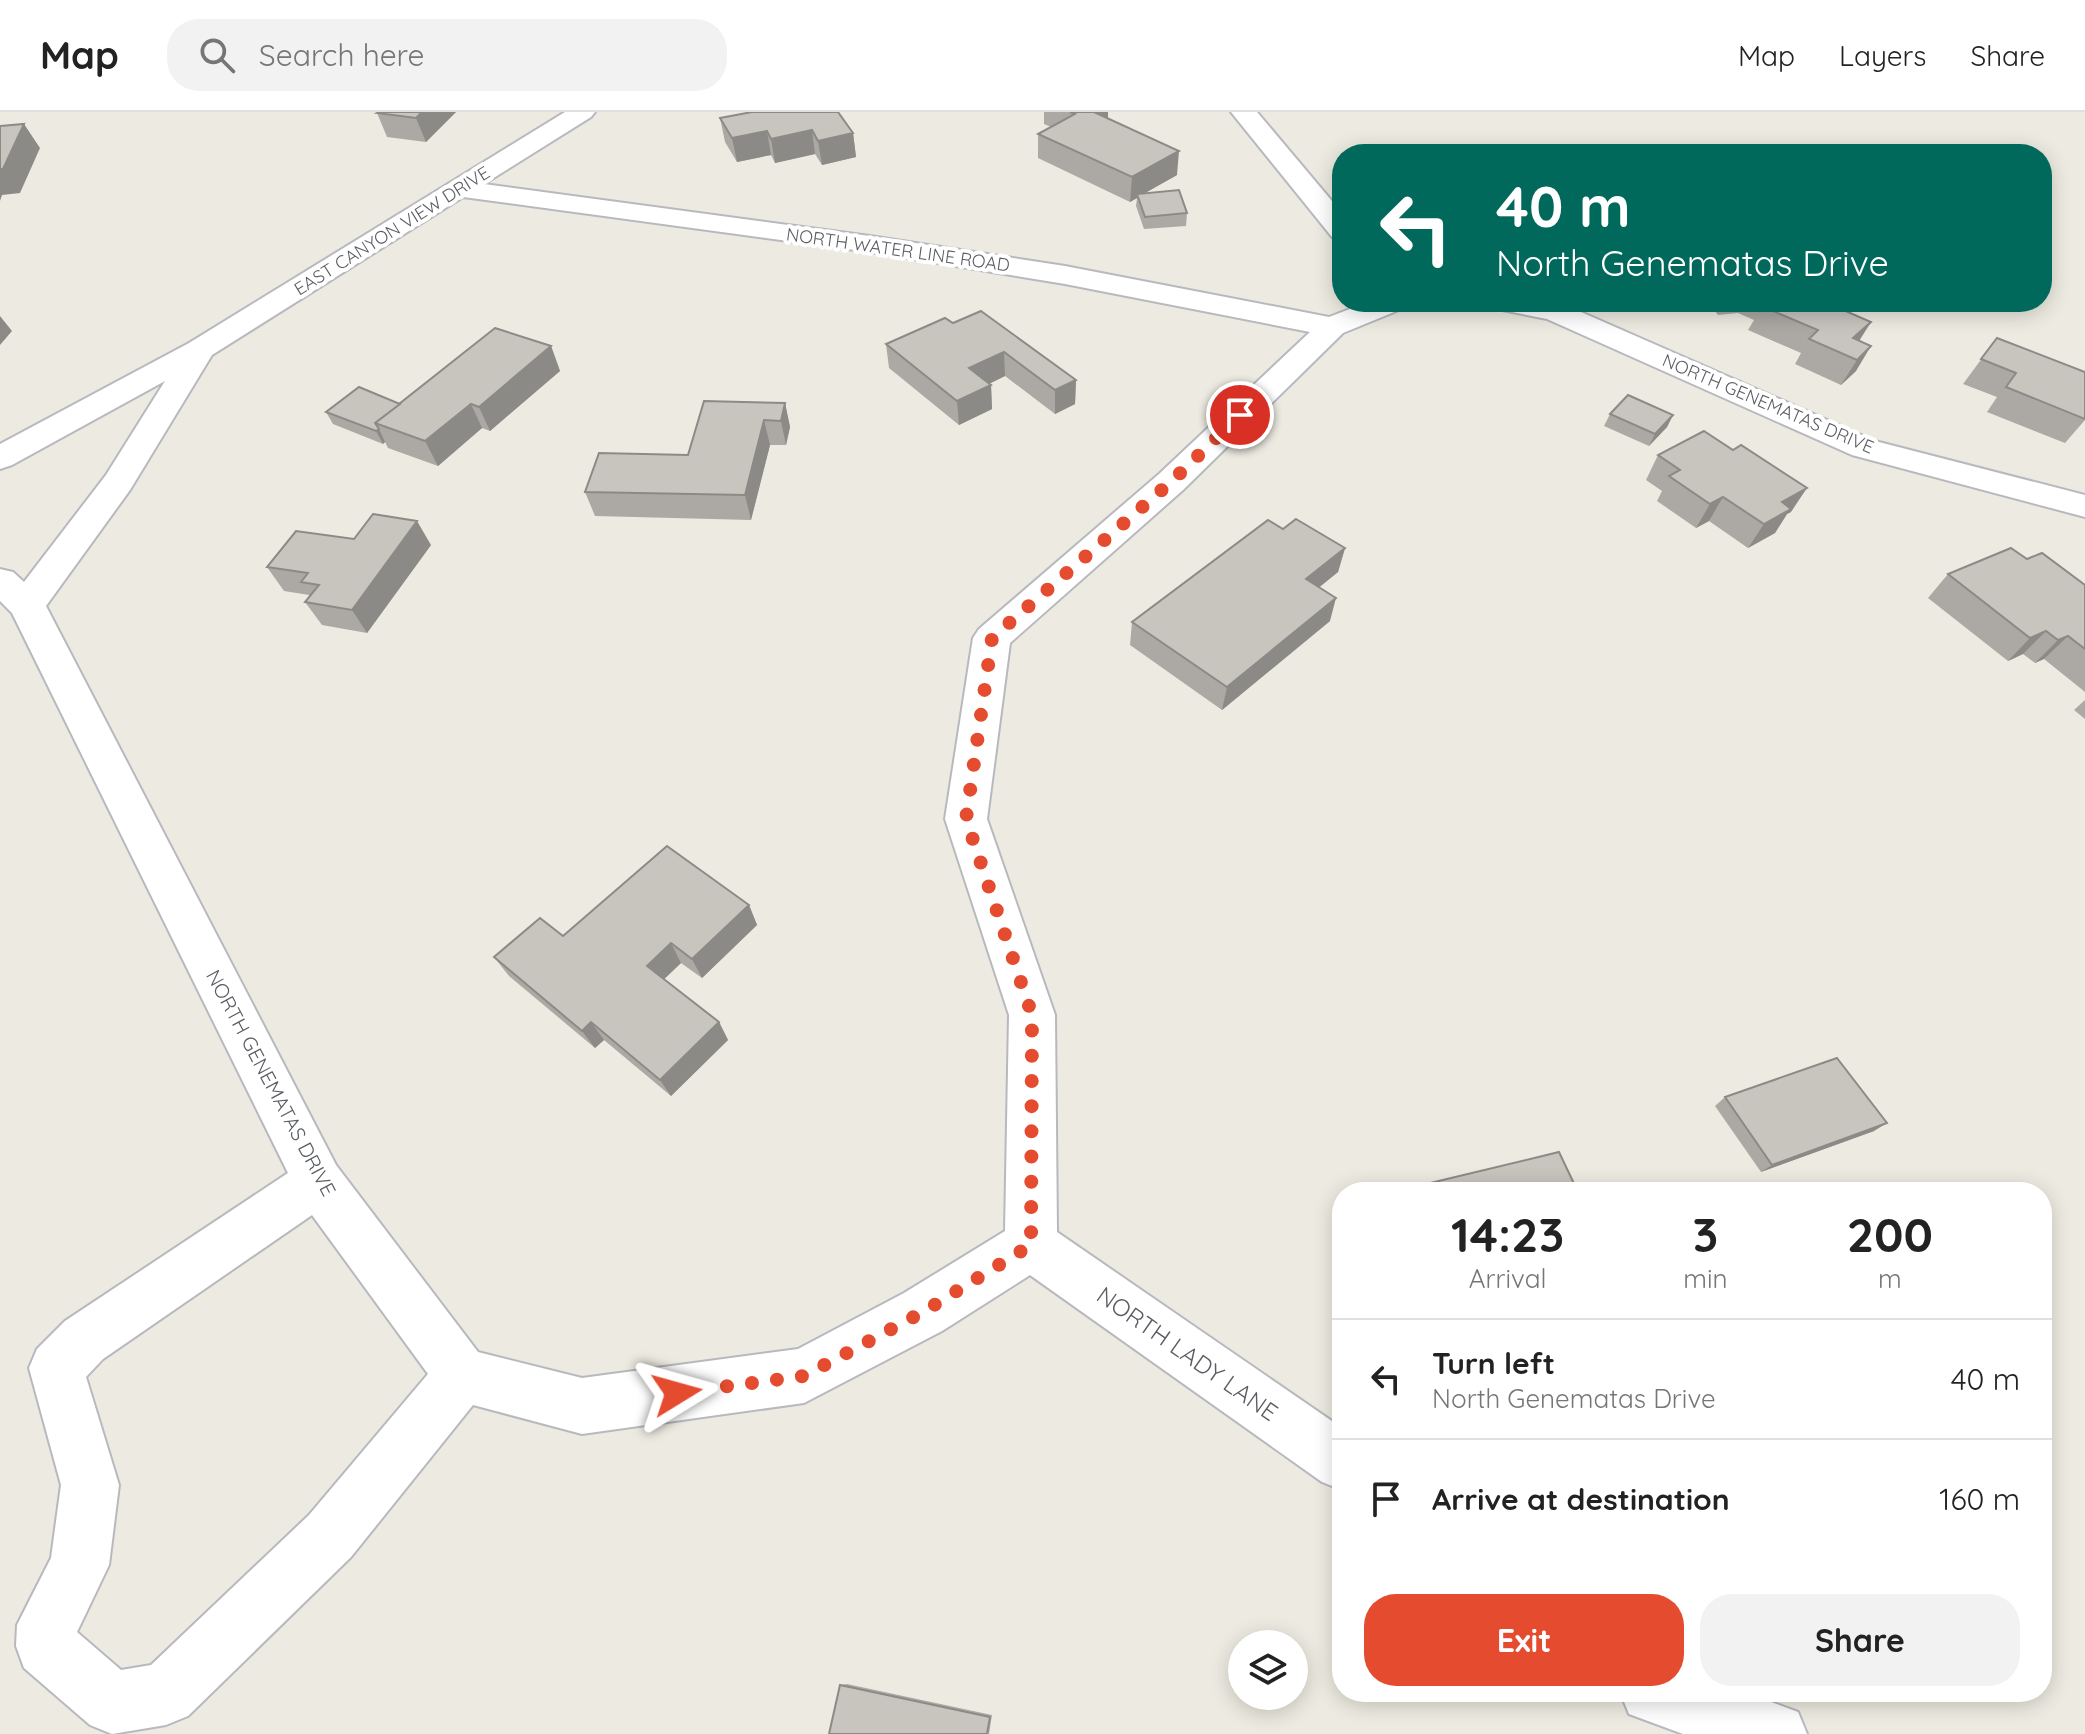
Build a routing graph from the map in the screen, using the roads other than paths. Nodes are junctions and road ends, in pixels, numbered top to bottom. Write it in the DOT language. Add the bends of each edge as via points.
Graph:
graph roads {
  1 [pos="582,112"];
  2 [pos="1244,112"];
  3 [pos="461,189"];
  4 [pos="1332,219"];
  5 [pos="1369,312"];
  6 [pos="1557,312"];
  7 [pos="1332,327"];
  8 [pos="200,349"];
  9 [pos="0,458"];
  10 [pos="2085,506"];
  11 [pos="13,593"];
  12 [pos="318,1182"];
  13 [pos="1031,1245"];
  14 [pos="462,1375"];
  15 [pos="1332,1455"];
  16 [pos="1644,1702"];
  17 [pos="1681,1702"];
  18 [pos="1671,1734"];
  19 [pos="1776,1734"];
  1 -- 3 [label="street, EAST CANYON VIEW DRIVE"];
  2 -- 4 [label="street"];
  3 -- 7 [label="street, NORTH WATER LINE ROAD" via="1050,272"];
  3 -- 8 [label="street, EAST CANYON VIEW DRIVE"];
  5 -- 7 [label="street"];
  6 -- 10 [label="street, NORTH GENEMATAS DRIVE" via="1864,448"];
  7 -- 13 [label="street" via="1171,482 992,638 966,819 1032,1015"];
  8 -- 9 [label="street, EAST CANYON VIEW DRIVE"];
  8 -- 11 [label="street, EAST CANYON VIEW DRIVE" via="118,482"];
  11 -- 12 [label="street, NORTH GENEMATAS DRIVE"];
  12 -- 14 [label="street, NORTH GENEMATAS DRIVE"];
  12 -- 14 [label="street" via="84,1340 56,1368 90,1485 79,1565 47,1625 46,1646 112,1703 166,1694 330,1536"];
  13 -- 14 [label="street" via="923,1312 804,1376 582,1406"];
  13 -- 15 [label="street, NORTH LADY LANE"];
  16 -- 18 [label="street"];
  17 -- 19 [label="street"];
}
